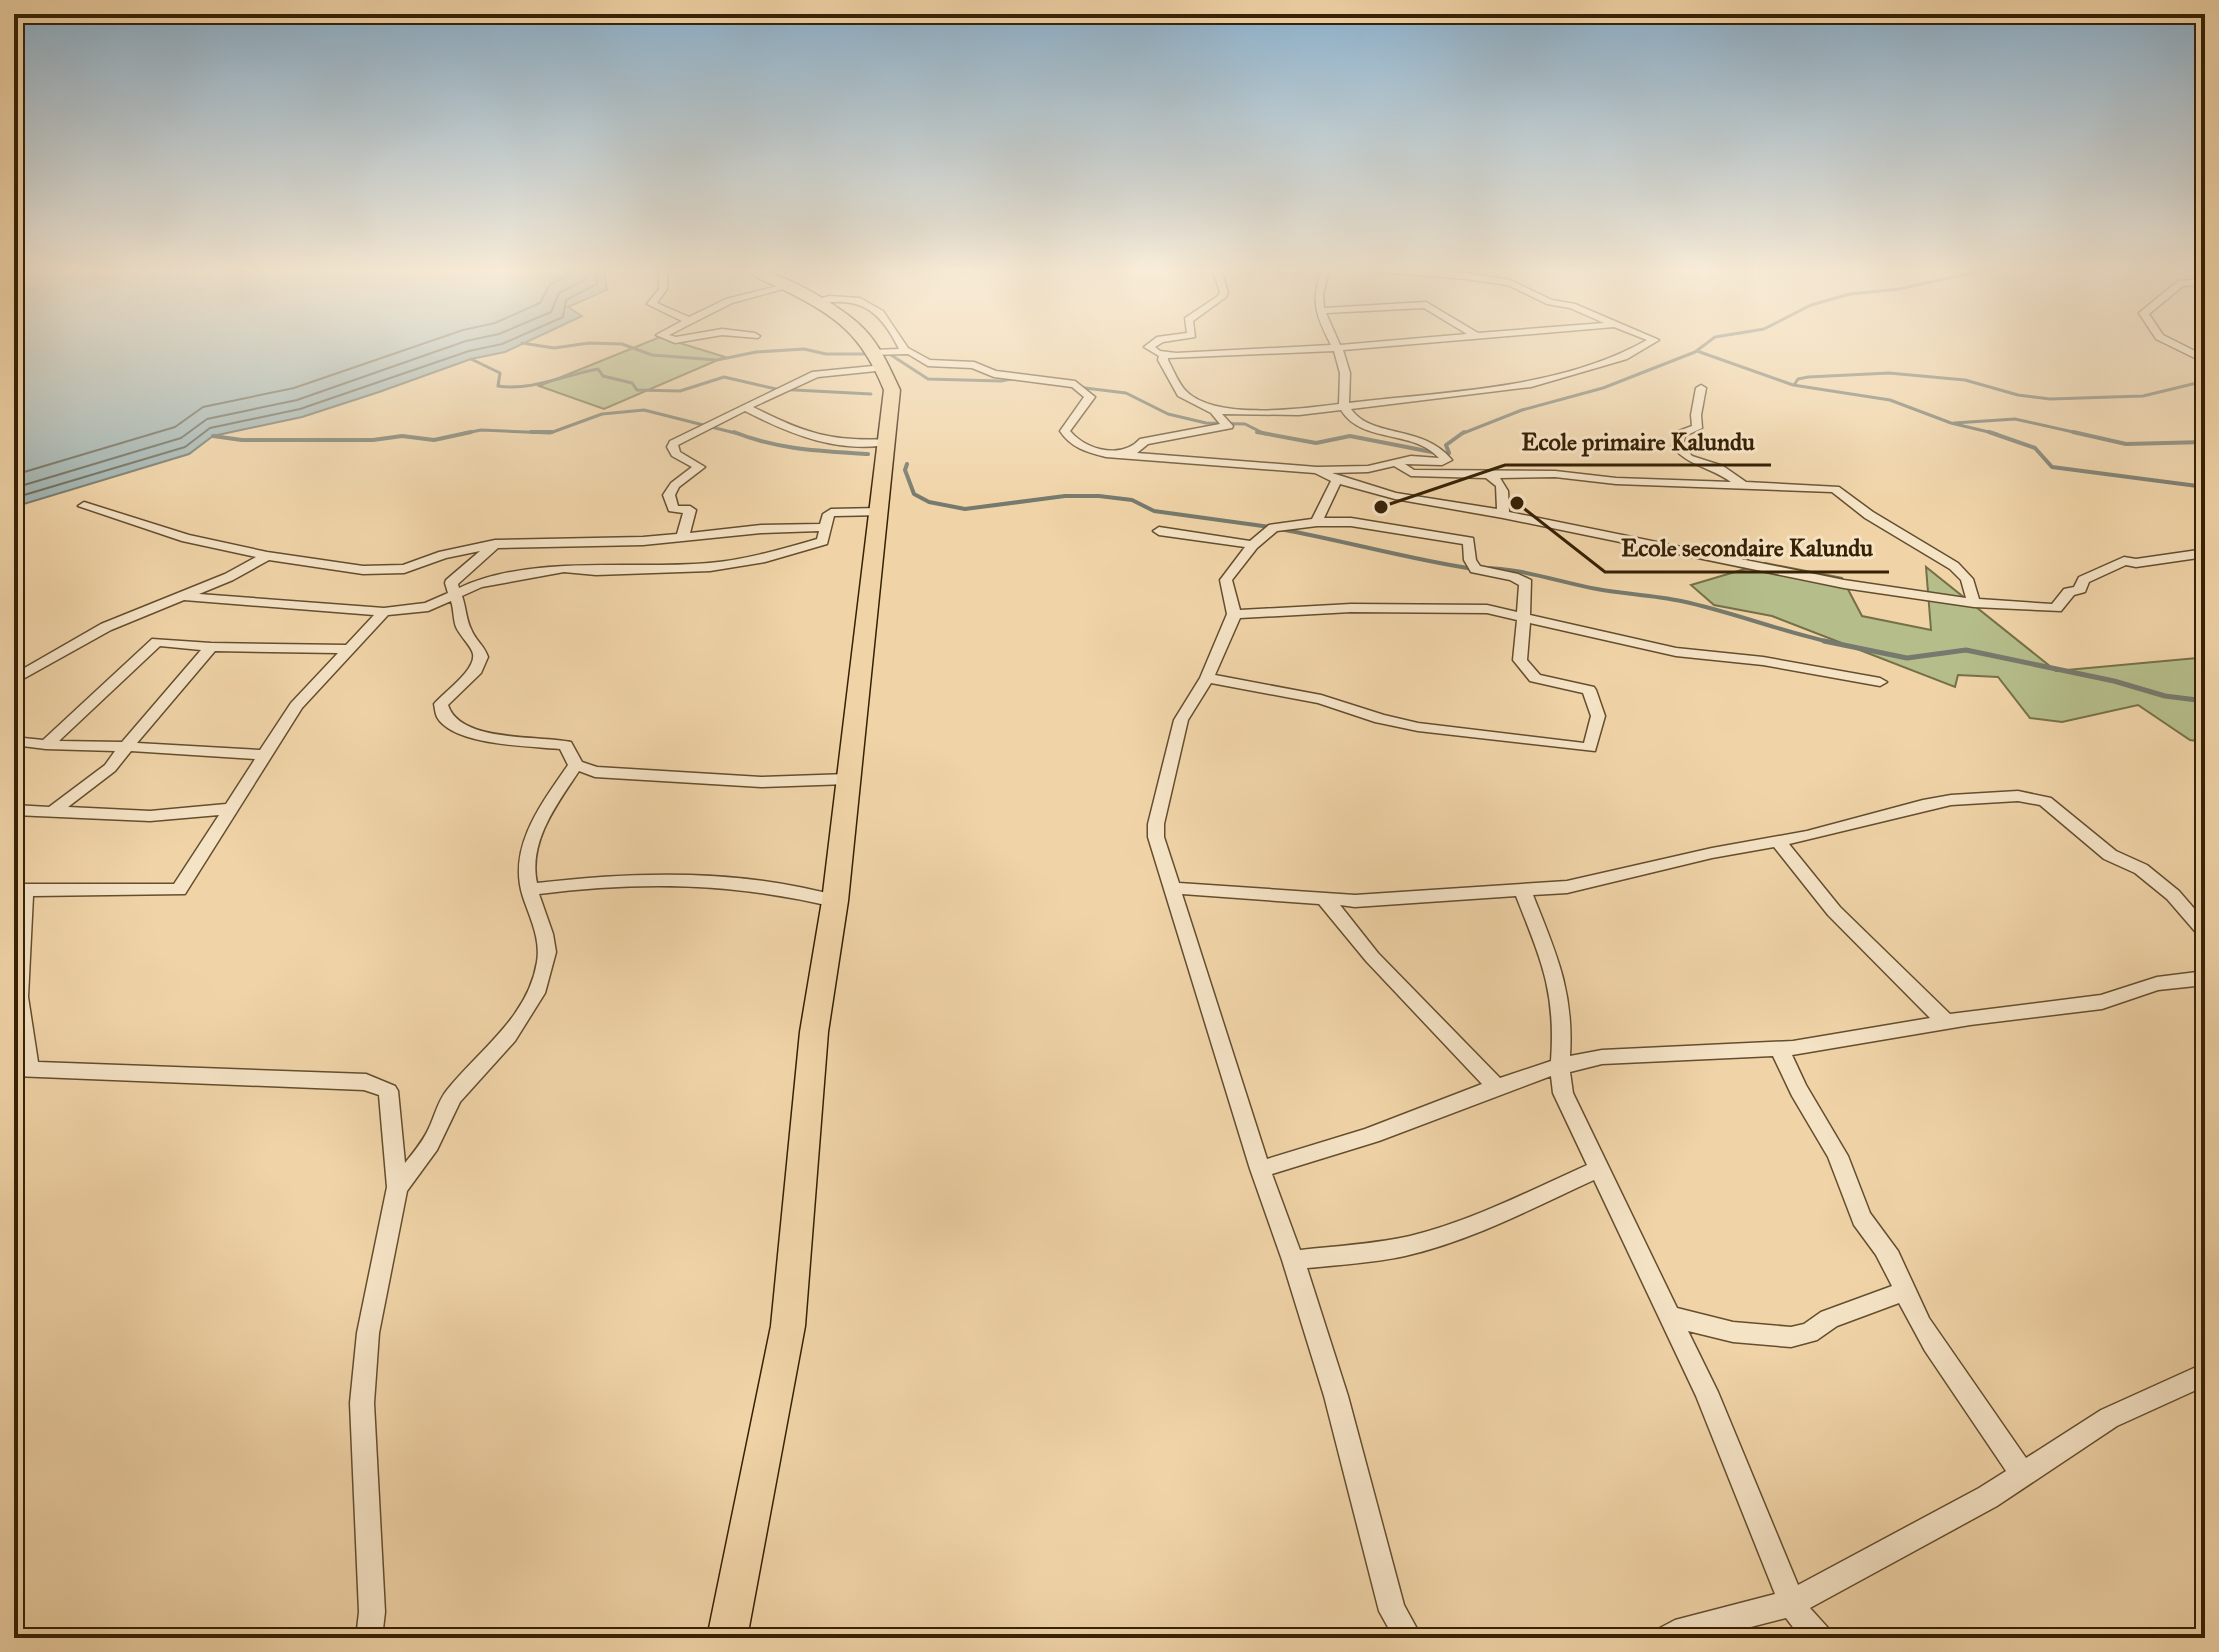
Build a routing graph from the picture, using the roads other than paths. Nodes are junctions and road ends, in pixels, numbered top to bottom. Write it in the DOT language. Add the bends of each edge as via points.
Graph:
graph roads {
  1 [pos="867,345"];
  2 [pos="902,345"];
  3 [pos="1150,345"];
  4 [pos="1364,345"];
  5 [pos="1645,345"];
  6 [pos="2175,345"];
  7 [pos="1337,347"];
  8 [pos="904,350"];
  9 [pos="873,353"];
  10 [pos="1164,355"];
  11 [pos="2205,360"];
  12 [pos="883,368"];
  13 [pos="1701,388"];
  14 [pos="745,407"];
  15 [pos="1345,407"];
  16 [pos="1217,412"];
  17 [pos="889,442"];
  18 [pos="1106,454"];
  19 [pos="1395,462"];
  20 [pos="1317,470"];
  21 [pos="1488,474"];
  22 [pos="1337,480"];
  23 [pos="1744,486"];
  24 [pos="84,506"];
  25 [pos="880,512"];
  26 [pos="1503,514"];
  27 [pos="1317,522"];
  28 [pos="826,527"];
  29 [pos="1159,531"];
  30 [pos="682,538"];
  31 [pos="495,544"];
  32 [pos="1253,545"];
  33 [pos="2205,553"];
  34 [pos="267,556"];
  35 [pos="181,596"];
  36 [pos="453,596"];
  37 [pos="1974,603"];
  38 [pos="384,612"];
  39 [pos="1234,614"];
  40 [pos="1521,616"];
  41 [pos="211,647"];
  42 [pos="349,649"];
  43 [pos="1207,678"];
  44 [pos="14,680"];
  45 [pos="1880,682"];
  46 [pos="14,741"];
  47 [pos="46,745"];
  48 [pos="128,747"];
  49 [pos="263,755"];
  50 [pos="576,765"];
  51 [pos="848,779"];
  52 [pos="228,809"];
  53 [pos="14,810"];
  54 [pos="52,812"];
  55 [pos="1779,843"];
  56 [pos="1170,888"];
  57 [pos="19,890"];
  58 [pos="529,890"];
  59 [pos="1523,892"];
  60 [pos="1325,899"];
  61 [pos="835,901"];
  62 [pos="2205,932"];
  63 [pos="2205,978"];
  64 [pos="1946,1022"];
  65 [pos="1780,1049"];
  66 [pos="1558,1067"];
  67 [pos="22,1070"];
  68 [pos="1497,1087"];
  69 [pos="1260,1169"];
  70 [pos="1599,1169"];
  71 [pos="397,1187"];
  72 [pos="1293,1260"];
  73 [pos="1907,1290"];
  74 [pos="1670,1316"];
  75 [pos="2205,1374"];
  76 [pos="2021,1472"];
  77 [pos="1792,1603"];
  78 [pos="369,1638"];
  79 [pos="727,1638"];
  80 [pos="1409,1638"];
  81 [pos="1667,1638"];
  82 [pos="1820,1638"];
  1 -- 9 [label="highway"];
  2 -- 8 [label="street"];
  3 -- 10 [label="street"];
  4 -- 7 [label="street"];
  5 -- 15 [label="street" via="1624,357 1531,384"];
  6 -- 11 [label="street"];
  7 -- 10 [label="street"];
  7 -- 15 [label="street" via="1345,373"];
  8 -- 9 [label="street"];
  8 -- 18 [label="street" via="928,363 974,365 994,374 1079,387 1090,397 1065,431 1083,446"];
  9 -- 12 [label="highway"];
  10 -- 16 [label="street" via="1182,394"];
  12 -- 14 [label="street" via="816,374"];
  12 -- 17 [label="highway" via="892,390"];
  13 -- 23 [label="street" via="1697,428 1680,434 1677,446 1688,458 1719,468"];
  14 -- 17 [label="street" via="827,443"];
  14 -- 30 [label="street" via="672,447 699,467 669,495 673,509 690,510"];
  15 -- 16 [label="street"];
  15 -- 19 [label="street" via="1353,419 1426,444 1446,460"];
  16 -- 18 [label="street" via="1228,426 1144,441 1131,452"];
  17 -- 25 [label="highway"];
  18 -- 20 [label="street"];
  19 -- 20 [label="street" via="1368,469"];
  19 -- 21 [label="street" via="1411,473"];
  20 -- 22 [label="street"];
  21 -- 23 [label="street"];
  21 -- 26 [label="street" via="1503,488"];
  22 -- 26 [label="street" via="1395,496"];
  22 -- 27 [label="street"];
  23 -- 37 [label="street" via="1835,489 1954,566 1967,579"];
  24 -- 34 [label="street"];
  25 -- 28 [label="street" via="834,512"];
  25 -- 51 [label="highway"];
  26 -- 37 [label="street" via="1844,584"];
  27 -- 32 [label="street" via="1273,528"];
  27 -- 40 [label="street" via="1351,522 1469,541 1475,569 1526,583"];
  28 -- 30 [label="street"];
  28 -- 36 [label="street" via="820,543 752,560 657,571 564,568 478,584"];
  29 -- 32 [label="street"];
  30 -- 31 [label="street"];
  31 -- 34 [label="street" via="392,570"];
  31 -- 36 [label="street" via="451,583"];
  32 -- 39 [label="street" via="1226,580"];
  33 -- 37 [label="street" via="2124,561 2083,580 2080,589 2069,592 2056,608"];
  34 -- 35 [label="street"];
  35 -- 38 [label="street"];
  35 -- 44 [label="street" via="86,637"];
  36 -- 38 [label="street" via="428,607"];
  36 -- 50 [label="street" via="481,657 476,670 441,704 446,723 463,732 566,745"];
  38 -- 42 [label="street"];
  39 -- 40 [label="street" via="1432,607"];
  39 -- 43 [label="street"];
  40 -- 43 [label="street" via="1520,660 1529,673 1546,682 1589,690 1598,716 1590,748 1418,727 1321,699"];
  40 -- 45 [label="street" via="1676,652"];
  41 -- 42 [label="street"];
  41 -- 47 [label="street" via="157,642"];
  41 -- 48 [label="street"];
  42 -- 49 [label="street" via="296,706"];
  43 -- 56 [label="street" via="1181,720 1156,824"];
  46 -- 47 [label="street"];
  47 -- 48 [label="street"];
  48 -- 49 [label="street"];
  48 -- 54 [label="street" via="87,788"];
  49 -- 52 [label="street"];
  50 -- 51 [label="street" via="595,772 761,782"];
  50 -- 58 [label="street" via="532,837"];
  51 -- 61 [label="highway"];
  52 -- 54 [label="street" via="150,816"];
  52 -- 57 [label="street" via="179,890"];
  53 -- 54 [label="street"];
  55 -- 59 [label="street"];
  55 -- 62 [label="street" via="1951,800 2037,798 2110,855 2141,869"];
  55 -- 64 [label="street" via="1834,911"];
  56 -- 60 [label="street"];
  56 -- 69 [label="street"];
  57 -- 67 [label="street"];
  58 -- 61 [label="street" via="661,877 763,886"];
  58 -- 71 [label="street" via="546,944 536,996 449,1102 418,1165"];
  59 -- 60 [label="street"];
  59 -- 66 [label="street" via="1559,983 1563,1040"];
  60 -- 68 [label="street" via="1372,957"];
  61 -- 79 [label="highway" via="814,1032 788,1326"];
  63 -- 64 [label="street" via="2157,984 2102,1002"];
  64 -- 65 [label="street"];
  65 -- 66 [label="street" via="1602,1057"];
  65 -- 73 [label="street" via="1792,1080 1840,1160 1863,1221"];
  66 -- 68 [label="street"];
  66 -- 70 [label="street" via="1563,1093"];
  67 -- 71 [label="street" via="366,1082 388,1091"];
  68 -- 69 [label="street" via="1347,1144"];
  69 -- 72 [label="street"];
  70 -- 72 [label="street" via="1420,1243"];
  70 -- 74 [label="street"];
  71 -- 78 [label="street" via="368,1333 362,1403"];
  72 -- 80 [label="street" via="1336,1396 1392,1611"];
  73 -- 74 [label="street" via="1791,1337 1733,1332"];
  73 -- 76 [label="street" via="1920,1323 1955,1380"];
  74 -- 77 [label="street"];
  75 -- 76 [label="street" via="2109,1418"];
  76 -- 77 [label="street" via="1988,1497"];
  77 -- 81 [label="street"];
  77 -- 82 [label="street"];
}
